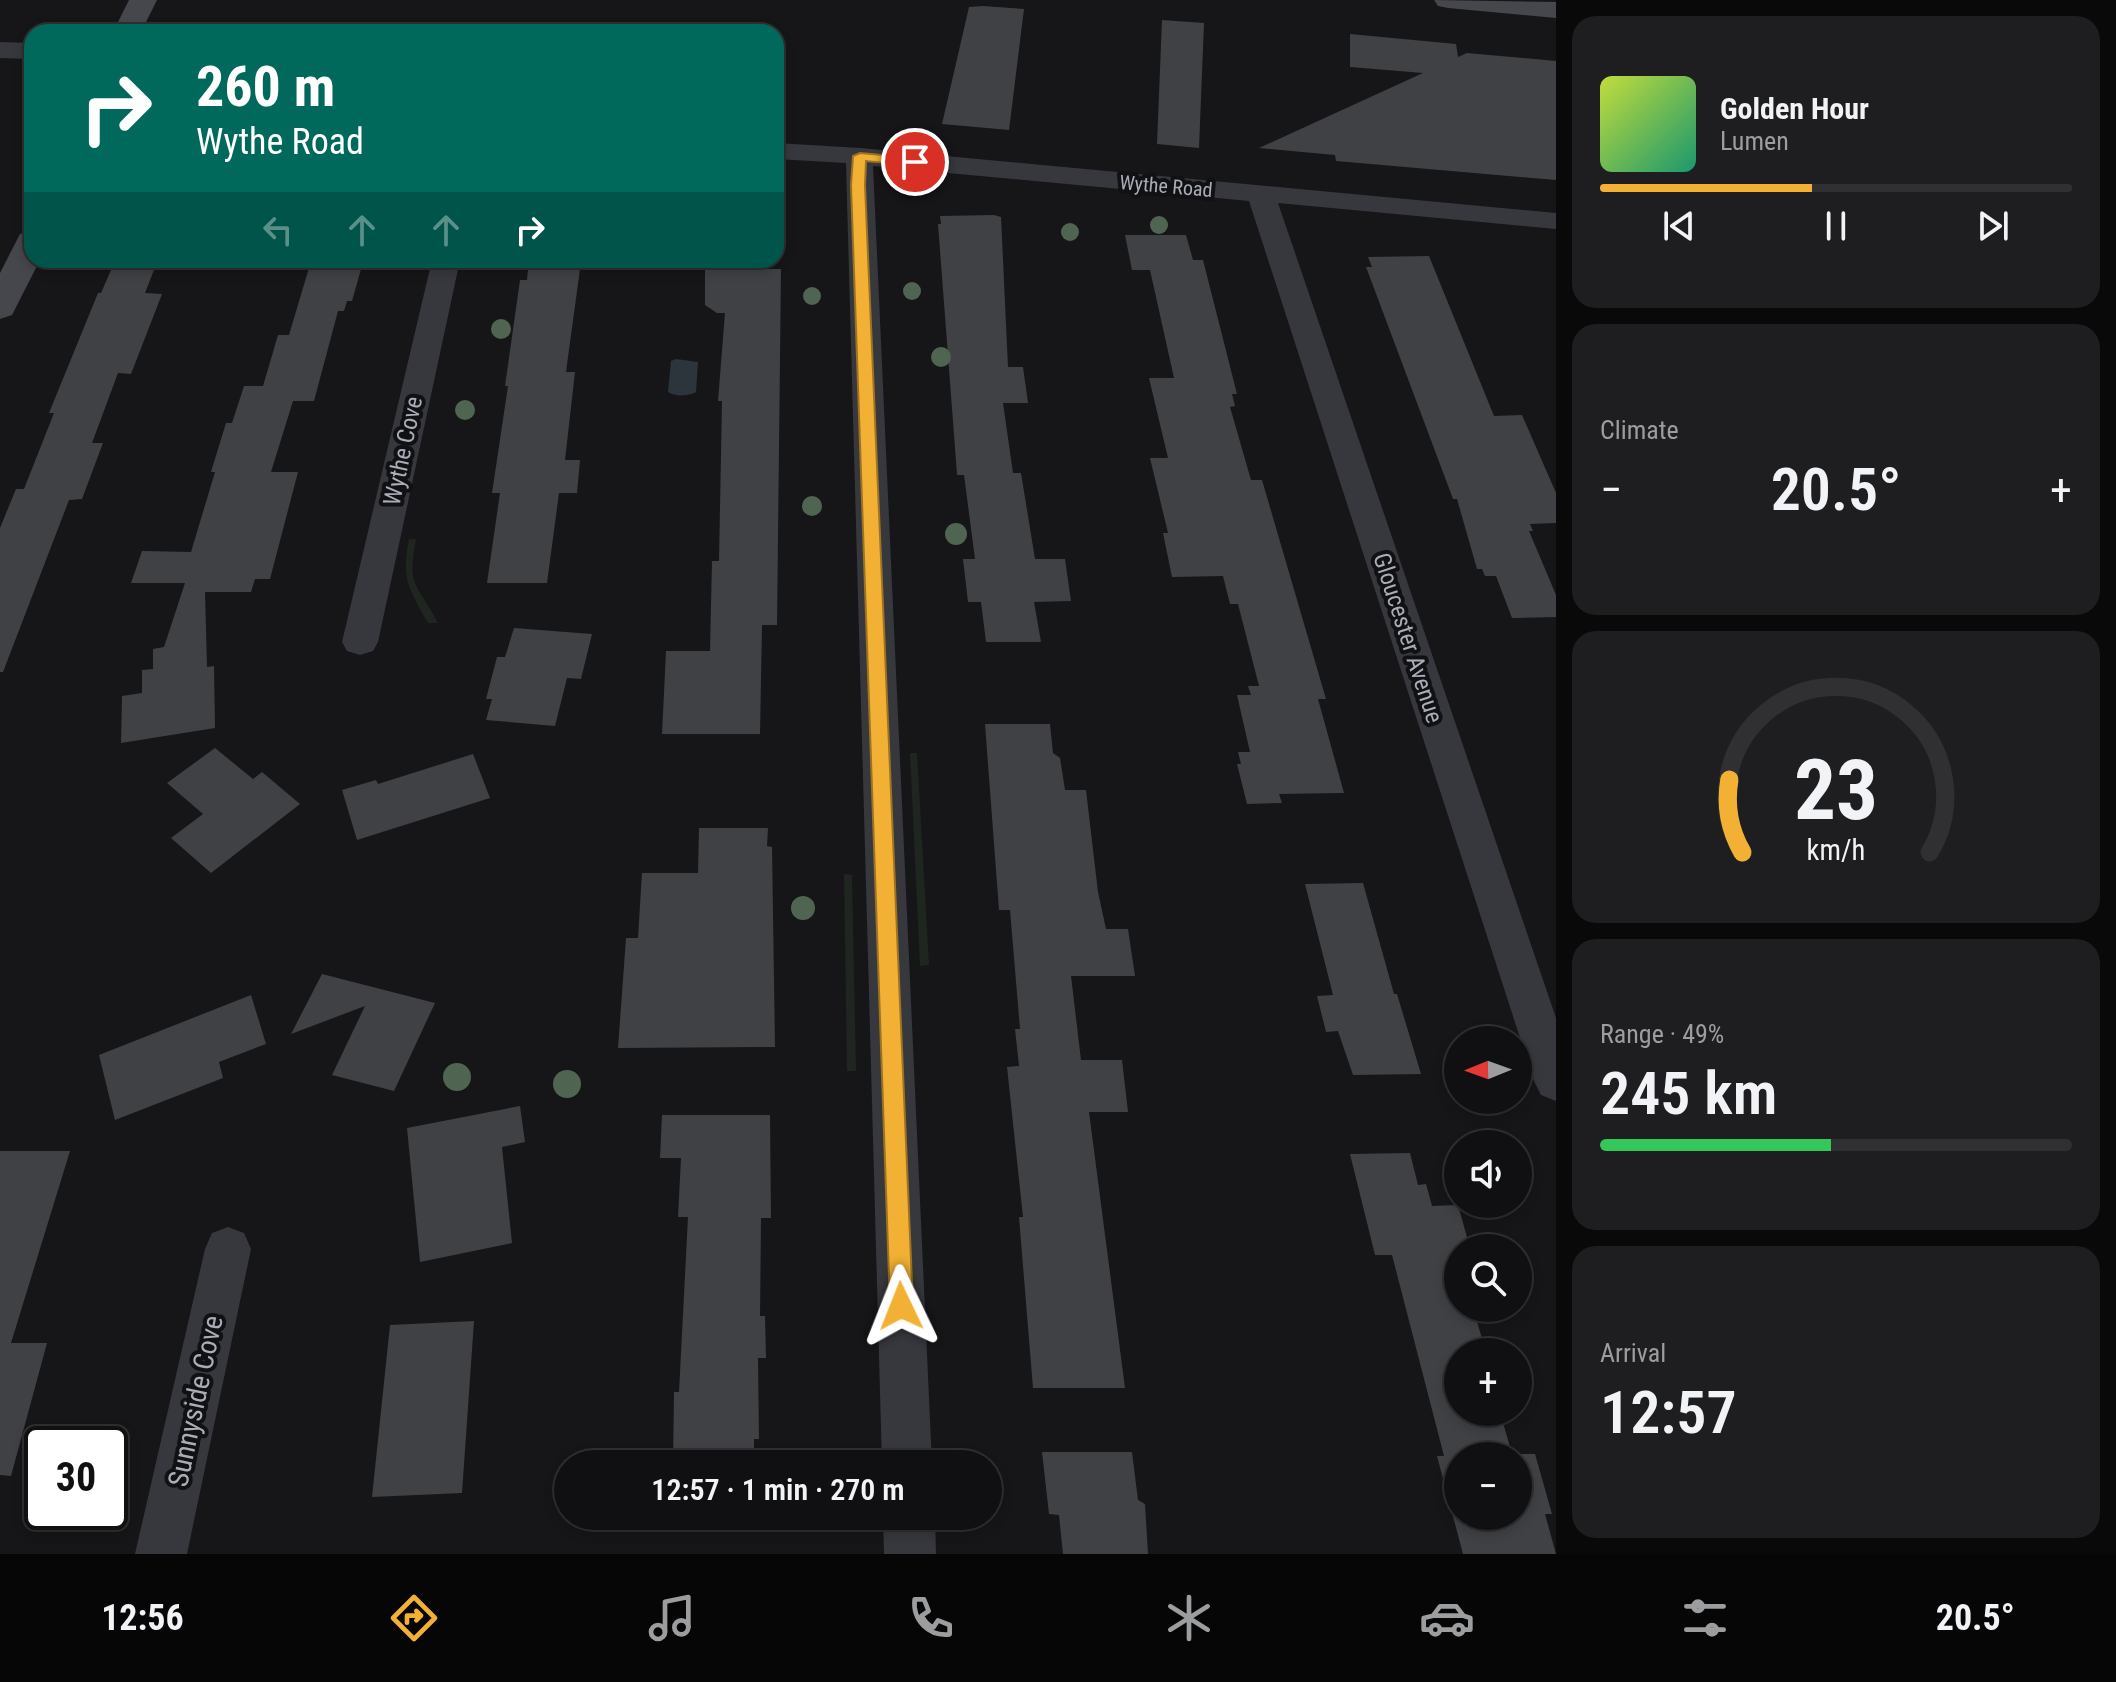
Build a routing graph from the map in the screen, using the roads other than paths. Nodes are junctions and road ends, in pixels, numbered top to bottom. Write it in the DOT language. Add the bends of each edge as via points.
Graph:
graph roads {
  1 [pos="143,0"];
  2 [pos="1448,0"];
  3 [pos="1556,10"];
  4 [pos="131,24"];
  5 [pos="0,50"];
  6 [pos="24,51"];
  7 [pos="784,151"];
  8 [pos="860,156"];
  9 [pos="1261,195"];
  10 [pos="1556,221"];
  11 [pos="24,258"];
  12 [pos="444,268"];
  13 [pos="0,308"];
  14 [pos="360,642"];
  15 [pos="1556,1081"];
  16 [pos="228,1249"];
  17 [pos="906,1450"];
  18 [pos="909,1530"];
  19 [pos="161,1554"];
  20 [pos="910,1554"];
  1 -- 4 [label="street"];
  2 -- 3 [label="street"];
  5 -- 6 [label="street"];
  7 -- 8 [label="street, Wythe Road"];
  8 -- 9 [label="street, Wythe Road"];
  8 -- 17 [label="street"];
  9 -- 10 [label="street, Wythe Road"];
  9 -- 15 [label="street, Gloucester Avenue"];
  11 -- 13 [label="street"];
  12 -- 14 [label="street, Wythe Cove"];
  16 -- 19 [label="street, Sunnyside Cove"];
  18 -- 20 [label="street"];
}
